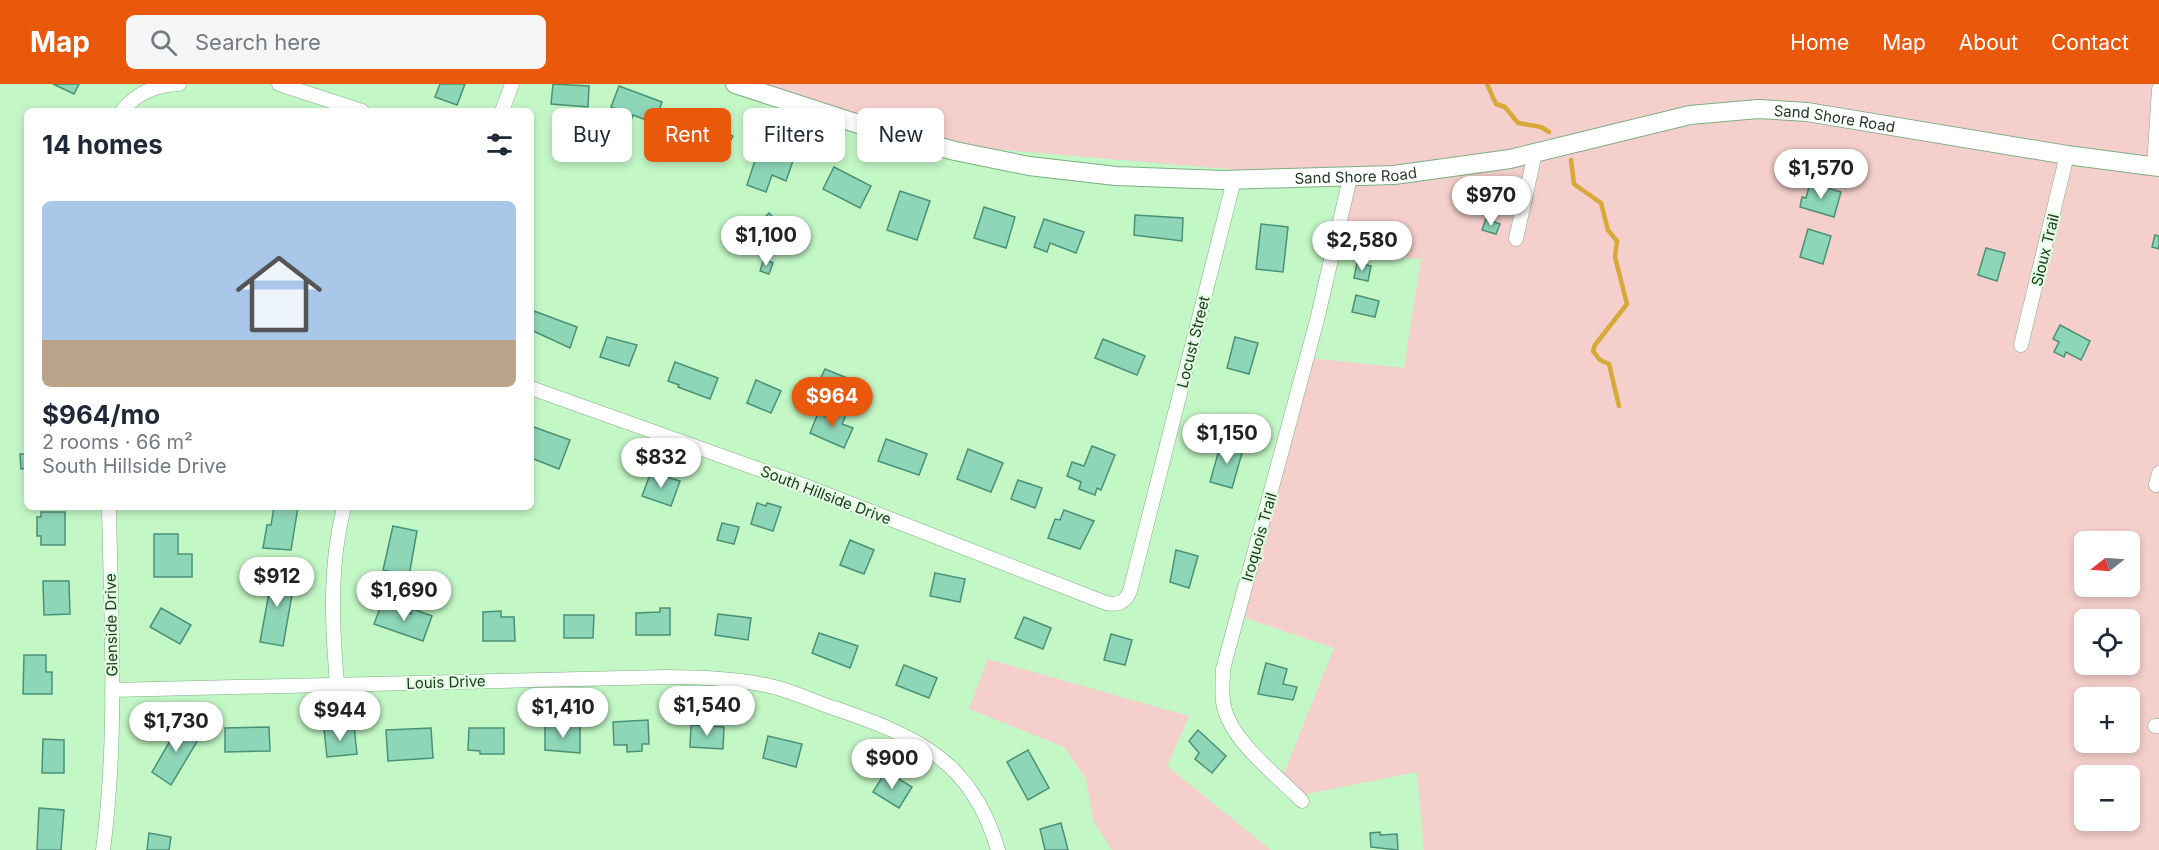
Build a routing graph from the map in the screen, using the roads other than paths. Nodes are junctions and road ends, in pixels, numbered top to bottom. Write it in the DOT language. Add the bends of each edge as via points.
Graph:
graph roads {
  1 [pos="179,84"];
  2 [pos="279,84"];
  3 [pos="512,84"];
  4 [pos="735,84"];
  5 [pos="2159,89"];
  6 [pos="124,108"];
  7 [pos="353,108"];
  8 [pos="503,108"];
  9 [pos="1536,153"];
  10 [pos="2067,155"];
  11 [pos="2157,166"];
  12 [pos="1350,178"];
  13 [pos="1234,180"];
  14 [pos="1516,239"];
  15 [pos="2021,345"];
  16 [pos="534,389"];
  17 [pos="109,510"];
  18 [pos="343,510"];
  19 [pos="1119,604"];
  20 [pos="337,684"];
  21 [pos="112,690"];
  22 [pos="1302,801"];
  23 [pos="103,850"];
  24 [pos="998,850"];
  1 -- 6 [label="street" via="146,91"];
  2 -- 7 [label="street"];
  3 -- 8 [label="street"];
  4 -- 13 [label="street, Sand Shore Road" via="905,139 1001,161 1116,176"];
  5 -- 11 [label="street"];
  9 -- 10 [label="street, Sand Shore Road" via="1690,115 1758,109 1807,112"];
  9 -- 12 [label="street, Sand Shore Road" via="1440,170"];
  9 -- 14 [label="street"];
  10 -- 11 [label="street, Sand Shore Road"];
  10 -- 15 [label="street, Sioux Trail"];
  12 -- 13 [label="street, Sand Shore Road"];
  12 -- 22 [label="street, Iroquois Trail" via="1314,331 1223,669 1222,699 1231,724 1243,742"];
  13 -- 19 [label="street, Locust Street" via="1130,591"];
  16 -- 19 [label="street, South Hillside Drive" via="803,485 1106,603"];
  17 -- 21 [label="street, Glenside Drive"];
  18 -- 20 [label="street" via="333,564"];
  20 -- 21 [label="street, Louis Drive"];
  20 -- 24 [label="street, Louis Drive" via="665,677 767,685 879,723 927,747 949,765 974,795"];
  21 -- 23 [label="street, Glenside Drive" via="110,795"];
}
